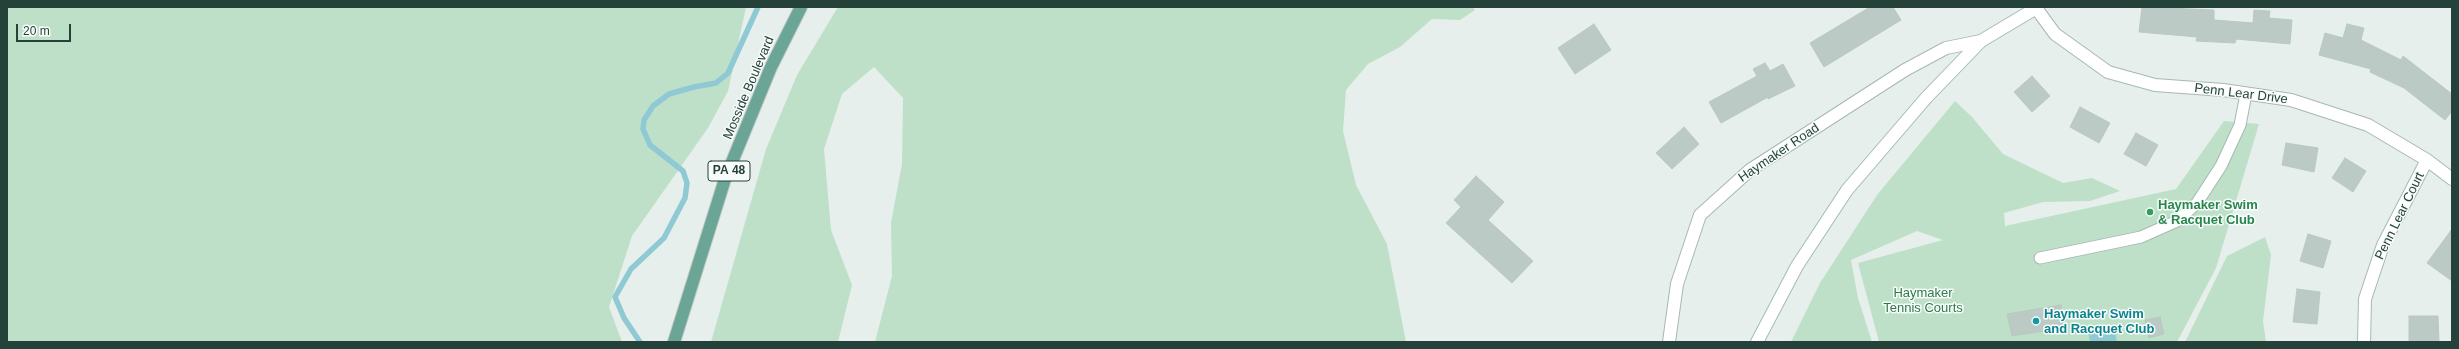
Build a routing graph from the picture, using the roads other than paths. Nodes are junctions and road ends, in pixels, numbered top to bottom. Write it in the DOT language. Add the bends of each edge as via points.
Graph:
graph roads {
  1 [pos="801,7"];
  2 [pos="2037,8"];
  3 [pos="1981,41"];
  4 [pos="2246,94"];
  5 [pos="2427,160"];
  6 [pos="2452,179"];
  7 [pos="2040,258"];
  8 [pos="674,342"];
  9 [pos="1669,342"];
  10 [pos="1757,342"];
  11 [pos="2364,342"];
  1 -- 8 [label="main road, Mosside Boulevard / PA 48" via="771,67 725,179"];
  2 -- 3 [label="street, Haymaker Road"];
  2 -- 4 [label="street, Penn Lear Drive" via="2055,34 2108,72 2155,85"];
  3 -- 9 [label="street, Haymaker Road" via="1946,48 1905,70 1750,170 1700,215 1677,284"];
  3 -- 10 [label="street, Haymaker Road" via="1926,98 1847,190 1797,266"];
  4 -- 5 [label="street, Penn Lear Drive" via="2291,100 2368,125"];
  4 -- 7 [label="lane" via="2240,125 2221,166 2197,203 2177,221 2141,237"];
  5 -- 6 [label="street, Penn Lear Drive"];
  5 -- 11 [label="street, Penn Lear Court" via="2383,245 2365,299"];
}
